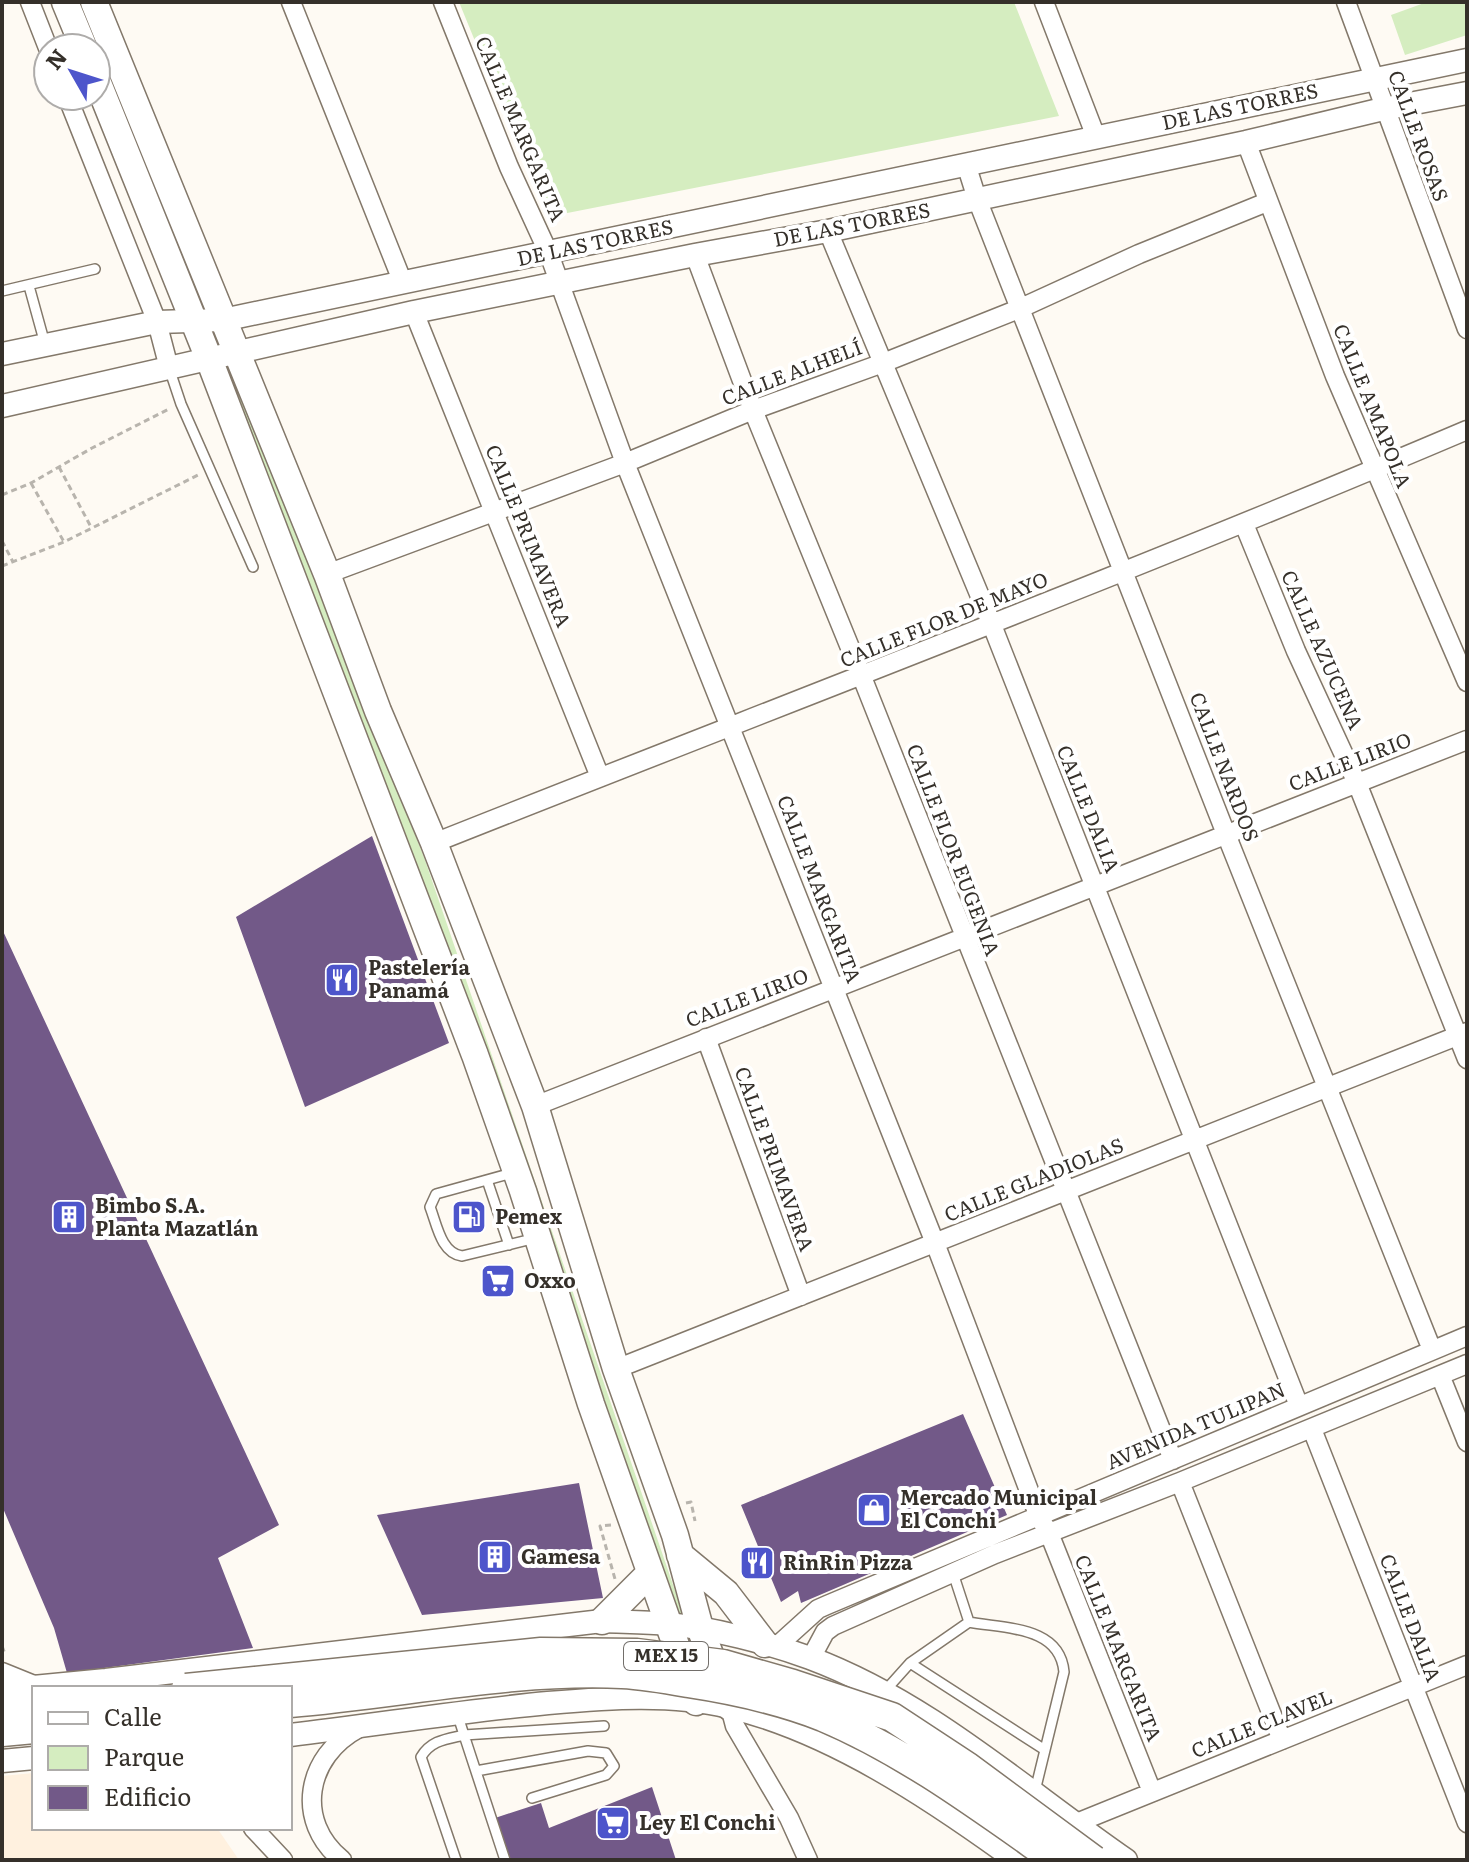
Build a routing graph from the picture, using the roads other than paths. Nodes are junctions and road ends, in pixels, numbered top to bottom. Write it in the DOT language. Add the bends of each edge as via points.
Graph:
graph roads {
  1 [pos="30,2"];
  2 [pos="65,2"];
  3 [pos="94,2"];
  4 [pos="291,2"];
  5 [pos="443,2"];
  6 [pos="1044,2"];
  7 [pos="1346,2"];
  8 [pos="42,32"];
  9 [pos="77,32"];
  10 [pos="1467,60"];
  11 [pos="1375,79"];
  12 [pos="1467,93"];
  13 [pos="1383,109"];
  14 [pos="73,112"];
  15 [pos="110,112"];
  16 [pos="1096,137"];
  17 [pos="1246,142"];
  18 [pos="966,164"];
  19 [pos="977,199"];
  20 [pos="1267,202"];
  21 [pos="828,231"];
  22 [pos="549,254"];
  23 [pos="695,255"];
  24 [pos="95,269"];
  25 [pos="559,282"];
  26 [pos="403,283"];
  27 [pos="29,286"];
  28 [pos="2,291"];
  29 [pos="1021,308"];
  30 [pos="414,312"];
  31 [pos="223,320"];
  32 [pos="193,321"];
  33 [pos="157,322"];
  34 [pos="1467,329"];
  35 [pos="45,346"];
  36 [pos="237,352"];
  37 [pos="2,354"];
  38 [pos="209,359"];
  39 [pos="883,363"];
  40 [pos="169,368"];
  41 [pos="2,406"];
  42 [pos="753,410"];
  43 [pos="1467,430"];
  44 [pos="625,463"];
  45 [pos="1374,470"];
  46 [pos="495,512"];
  47 [pos="1244,524"];
  48 [pos="253,567"];
  49 [pos="1125,571"];
  50 [pos="327,574"];
  51 [pos="992,625"];
  52 [pos="862,677"];
  53 [pos="1467,682"];
  54 [pos="730,724"];
  55 [pos="1467,740"];
  56 [pos="600,777"];
  57 [pos="1357,783"];
  58 [pos="1226,834"];
  59 [pos="434,843"];
  60 [pos="1095,886"];
  61 [pos="963,937"];
  62 [pos="834,988"];
  63 [pos="1462,1034"];
  64 [pos="706,1038"];
  65 [pos="1467,1059"];
  66 [pos="1327,1088"];
  67 [pos="535,1106"];
  68 [pos="1195,1140"];
  69 [pos="516,1172"];
  70 [pos="487,1180"];
  71 [pos="1066,1191"];
  72 [pos="538,1238"];
  73 [pos="935,1243"];
  74 [pos="509,1245"];
  75 [pos="801,1296"];
  76 [pos="1467,1336"];
  77 [pos="1432,1350"];
  78 [pos="1467,1364"];
  79 [pos="616,1369"];
  80 [pos="1440,1375"];
  81 [pos="1299,1406"];
  82 [pos="1312,1429"];
  83 [pos="1467,1442"];
  84 [pos="1173,1460"];
  85 [pos="1180,1482"];
  86 [pos="1044,1525"];
  87 [pos="680,1555"];
  88 [pos="945,1569"];
  89 [pos="650,1573"];
  90 [pos="602,1621"];
  91 [pos="969,1622"];
  92 [pos="668,1624"];
  93 [pos="700,1628"];
  94 [pos="440,1640"];
  95 [pos="770,1646"];
  96 [pos="811,1658"];
  97 [pos="910,1663"];
  98 [pos="1467,1665"];
  99 [pos="2,1672"];
  100 [pos="109,1686"];
  101 [pos="206,1686"];
  102 [pos="1413,1687"];
  103 [pos="2,1690"];
  104 [pos="32,1693"];
  105 [pos="884,1693"];
  106 [pos="32,1695"];
  107 [pos="32,1698"];
  108 [pos="696,1702"];
  109 [pos="292,1703"];
  110 [pos="2,1710"];
  111 [pos="457,1713"];
  112 [pos="732,1717"];
  113 [pos="362,1726"];
  114 [pos="604,1726"];
  115 [pos="32,1729"];
  116 [pos="946,1731"];
  117 [pos="2,1732"];
  118 [pos="292,1735"];
  119 [pos="464,1735"];
  120 [pos="1282,1740"];
  121 [pos="1045,1750"];
  122 [pos="850,1755"];
  123 [pos="32,1758"];
  124 [pos="2,1761"];
  125 [pos="476,1771"];
  126 [pos="906,1788"];
  127 [pos="1152,1792"];
  128 [pos="1034,1795"];
  129 [pos="532,1798"];
  130 [pos="1467,1823"];
  131 [pos="1074,1824"];
  132 [pos="255,1830"];
  133 [pos="283,1860"];
  134 [pos="342,1860"];
  135 [pos="456,1860"];
  136 [pos="505,1860"];
  137 [pos="808,1860"];
  138 [pos="1016,1860"];
  139 [pos="1055,1860"];
  140 [pos="1094,1860"];
  141 [pos="1126,1860"];
  1 -- 8 [label="street"];
  2 -- 9 [label="main road"];
  3 -- 31 [label="main road"];
  4 -- 26 [label="street"];
  5 -- 22 [label="street, CALLE MARGARITA"];
  6 -- 16 [label="street"];
  7 -- 11 [label="street, CALLE ROSAS"];
  10 -- 11 [label="street, DE LAS TORRES"];
  11 -- 13 [label="street, CALLE ROSAS"];
  11 -- 16 [label="street, DE LAS TORRES"];
  12 -- 13 [label="street, DE LAS TORRES"];
  13 -- 17 [label="street, DE LAS TORRES"];
  13 -- 34 [label="street, CALLE ROSAS"];
  14 -- 33 [label="street"];
  15 -- 32 [label="main road"];
  16 -- 18 [label="street, DE LAS TORRES"];
  17 -- 19 [label="street, DE LAS TORRES"];
  17 -- 20 [label="street, CALLE AMAPOLA"];
  18 -- 19 [label="street"];
  18 -- 22 [label="street, DE LAS TORRES"];
  19 -- 21 [label="street, DE LAS TORRES"];
  19 -- 29 [label="street, CALLE NARDOS"];
  20 -- 29 [label="street, CALLE ALHELÍ"];
  20 -- 45 [label="street, CALLE AMAPOLA"];
  21 -- 23 [label="street, DE LAS TORRES"];
  21 -- 39 [label="street, CALLE DALIA"];
  22 -- 25 [label="street, CALLE MARGARITA"];
  22 -- 26 [label="street, DE LAS TORRES"];
  23 -- 25 [label="street, DE LAS TORRES"];
  23 -- 42 [label="street, CALLE FLOR EUGENIA"];
  24 -- 27 [label="lane"];
  25 -- 30 [label="street, DE LAS TORRES"];
  25 -- 44 [label="street, CALLE MARGARITA"];
  26 -- 31 [label="street, DE LAS TORRES"];
  27 -- 28 [label="lane"];
  27 -- 35 [label="lane"];
  29 -- 39 [label="street, CALLE ALHELÍ"];
  29 -- 49 [label="street, CALLE NARDOS"];
  30 -- 36 [label="street, DE LAS TORRES"];
  30 -- 46 [label="street, CALLE PRIMAVERA"];
  31 -- 32 [label="street, DE LAS TORRES"];
  31 -- 36 [label="main road"];
  32 -- 33 [label="street, DE LAS TORRES"];
  32 -- 38 [label="main road"];
  33 -- 35 [label="street, DE LAS TORRES"];
  33 -- 40 [label="street"];
  35 -- 37 [label="street, DE LAS TORRES"];
  36 -- 38 [label="street, DE LAS TORRES"];
  36 -- 50 [label="main road"];
  38 -- 40 [label="street, DE LAS TORRES"];
  38 -- 69 [label="main road"];
  39 -- 42 [label="street, CALLE ALHELÍ"];
  39 -- 51 [label="street, CALLE DALIA"];
  40 -- 41 [label="street, DE LAS TORRES"];
  40 -- 48 [label="lane"];
  42 -- 44 [label="street, CALLE ALHELÍ"];
  42 -- 52 [label="street, CALLE FLOR EUGENIA"];
  43 -- 45 [label="street, CALLE FLOR DE MAYO"];
  44 -- 46 [label="street, CALLE ALHELÍ"];
  44 -- 54 [label="street, CALLE MARGARITA"];
  45 -- 47 [label="street, CALLE FLOR DE MAYO"];
  45 -- 53 [label="street, CALLE AMAPOLA"];
  46 -- 50 [label="street, CALLE ALHELÍ"];
  46 -- 56 [label="street, CALLE PRIMAVERA"];
  47 -- 49 [label="street, CALLE FLOR DE MAYO"];
  47 -- 57 [label="street, CALLE AZUCENA"];
  49 -- 51 [label="street, CALLE FLOR DE MAYO"];
  49 -- 58 [label="street, CALLE NARDOS"];
  50 -- 59 [label="main road"];
  51 -- 52 [label="street, CALLE FLOR DE MAYO"];
  51 -- 60 [label="street, CALLE DALIA"];
  52 -- 54 [label="street, CALLE FLOR DE MAYO"];
  52 -- 61 [label="street, CALLE FLOR EUGENIA"];
  54 -- 56 [label="street, CALLE FLOR DE MAYO"];
  54 -- 62 [label="street, CALLE MARGARITA"];
  55 -- 57 [label="street, CALLE LIRIO"];
  56 -- 59 [label="street, CALLE FLOR DE MAYO"];
  57 -- 58 [label="street, CALLE LIRIO"];
  57 -- 63 [label="street, CALLE AZUCENA"];
  58 -- 60 [label="street, CALLE LIRIO"];
  58 -- 66 [label="street, CALLE NARDOS"];
  59 -- 67 [label="main road"];
  60 -- 61 [label="street, CALLE LIRIO"];
  60 -- 68 [label="street, CALLE DALIA"];
  61 -- 62 [label="street, CALLE LIRIO"];
  61 -- 71 [label="street, CALLE FLOR EUGENIA"];
  62 -- 64 [label="street, CALLE LIRIO"];
  62 -- 73 [label="street, CALLE MARGARITA"];
  63 -- 65 [label="street, CALLE AZUCENA"];
  63 -- 66 [label="street, CALLE GLADIOLAS"];
  64 -- 67 [label="street, CALLE LIRIO"];
  64 -- 75 [label="street, CALLE PRIMAVERA"];
  66 -- 68 [label="street, CALLE GLADIOLAS"];
  66 -- 77 [label="street, CALLE NARDOS"];
  67 -- 79 [label="main road"];
  68 -- 71 [label="street, CALLE GLADIOLAS"];
  68 -- 81 [label="street, CALLE DALIA"];
  69 -- 70 [label="lane"];
  69 -- 72 [label="main road"];
  70 -- 74 [label="lane"];
  70 -- 74 [label="lane" via="436,1194 430,1207 452,1255"];
  71 -- 73 [label="street, CALLE GLADIOLAS"];
  71 -- 84 [label="street, CALLE FLOR EUGENIA"];
  72 -- 74 [label="lane"];
  72 -- 89 [label="main road"];
  73 -- 75 [label="street, CALLE GLADIOLAS"];
  73 -- 86 [label="street, CALLE MARGARITA"];
  75 -- 79 [label="street, CALLE GLADIOLAS"];
  76 -- 77 [label="street, AVENIDA TULIPAN"];
  77 -- 81 [label="street, AVENIDA TULIPAN"];
  78 -- 80 [label="street, AVENIDA TULIPAN"];
  79 -- 87 [label="main road"];
  80 -- 82 [label="street, AVENIDA TULIPAN"];
  80 -- 83 [label="street"];
  81 -- 84 [label="street, AVENIDA TULIPAN"];
  82 -- 85 [label="street, AVENIDA TULIPAN"];
  82 -- 102 [label="street, CALLE DALIA"];
  84 -- 86 [label="street, AVENIDA TULIPAN"];
  85 -- 86 [label="street, AVENIDA TULIPAN"];
  85 -- 120 [label="street"];
  86 -- 88 [label="street, AVENIDA TULIPAN"];
  86 -- 127 [label="street, CALLE MARGARITA"];
  87 -- 93 [label="main road"];
  87 -- 95 [label="main road" via="726,1593"];
  88 -- 91 [label="lane"];
  88 -- 95 [label="street, AVENIDA TULIPAN" via="818,1609"];
  88 -- 96 [label="street, AVENIDA TULIPAN" via="833,1626"];
  89 -- 90 [label="main road"];
  89 -- 92 [label="main road"];
  90 -- 92 [label="street, MEX 15"];
  90 -- 94 [label="street, MEX 15"];
  91 -- 97 [label="lane"];
  91 -- 121 [label="lane" via="1041,1636 1063,1658"];
  92 -- 93 [label="street, MEX 15"];
  92 -- 108 [label="main road"];
  93 -- 95 [label="street, MEX 15"];
  93 -- 112 [label="main road"];
  94 -- 100 [label="street, MEX 15"];
  94 -- 111 [label="street"];
  95 -- 96 [label="street, MEX 15"];
  96 -- 105 [label="street, MEX 15"];
  97 -- 105 [label="lane"];
  97 -- 121 [label="lane"];
  98 -- 102 [label="street, CALLE CLAVEL"];
  99 -- 104 [label="street"];
  101 -- 140 [label="highway, MEX 15, bridge" via="541,1652 637,1653 723,1664 892,1717"];
  102 -- 120 [label="street, CALLE CLAVEL"];
  102 -- 130 [label="street, CALLE DALIA"];
  103 -- 106 [label="street, MEX 15"];
  105 -- 116 [label="street, MEX 15"];
  105 -- 122 [label="street" via="858,1720"];
  107 -- 110 [label="highway, MEX 15"];
  108 -- 111 [label="street, MEX 15" via="631,1698"];
  108 -- 112 [label="street, MEX 15"];
  109 -- 139 [label="highway, MEX 15, bridge" via="576,1674 625,1674 745,1693 823,1718 891,1753 949,1786"];
  111 -- 113 [label="street, MEX 15"];
  111 -- 119 [label="lane"];
  112 -- 122 [label="street, MEX 15" via="796,1729"];
  112 -- 137 [label="street"];
  113 -- 118 [label="street, MEX 15"];
  113 -- 134 [label="street" via="339,1738 313,1785 316,1826 327,1847"];
  114 -- 119 [label="lane"];
  115 -- 117 [label="highway"];
  116 -- 126 [label="street" via="938,1761"];
  116 -- 128 [label="street, MEX 15"];
  119 -- 125 [label="lane"];
  119 -- 135 [label="lane" via="436,1742 421,1757"];
  120 -- 127 [label="street, CALLE CLAVEL"];
  121 -- 128 [label="lane"];
  122 -- 126 [label="street, MEX 15"];
  123 -- 124 [label="street"];
  125 -- 129 [label="lane" via="588,1751 606,1753 614,1766 606,1775"];
  125 -- 136 [label="lane"];
  126 -- 138 [label="street, MEX 15"];
  127 -- 131 [label="street, CALLE CLAVEL"];
  128 -- 131 [label="street, MEX 15"];
  131 -- 141 [label="street, MEX 15"];
  132 -- 133 [label="street"];
}
